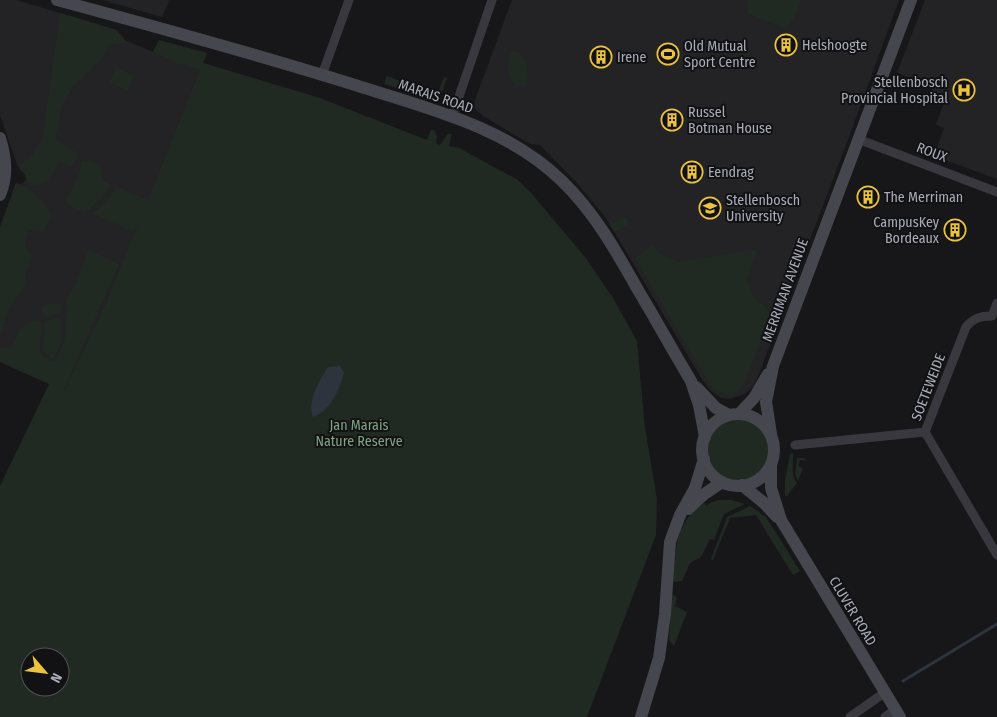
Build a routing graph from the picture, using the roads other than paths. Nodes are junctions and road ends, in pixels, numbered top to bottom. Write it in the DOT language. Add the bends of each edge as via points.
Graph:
graph roads {
  1 [pos="57,0"];
  2 [pos="349,0"];
  3 [pos="492,0"];
  4 [pos="911,0"];
  5 [pos="322,75"];
  6 [pos="452,117"];
  7 [pos="0,138"];
  8 [pos="858,139"];
  9 [pos="0,162"];
  10 [pos="0,175"];
  11 [pos="997,192"];
  12 [pos="0,195"];
  13 [pos="997,303"];
  14 [pos="995,317"];
  15 [pos="773,366"];
  16 [pos="691,381"];
  17 [pos="734,415"];
  18 [pos="925,432"];
  19 [pos="771,434"];
  20 [pos="705,437"];
  21 [pos="795,445"];
  22 [pos="704,459"];
  23 [pos="771,465"];
  24 [pos="722,482"];
  25 [pos="742,486"];
  26 [pos="680,516"];
  27 [pos="781,520"];
  28 [pos="997,555"];
  29 [pos="884,693"];
  30 [pos="893,715"];
  31 [pos="853,716"];
  32 [pos="641,717"];
  1 -- 5 [label="street, MARAIS ROAD"];
  2 -- 5 [label="street"];
  3 -- 6 [label="street"];
  4 -- 8 [label="street, MERRIMAN AVENUE"];
  5 -- 6 [label="street, MARAIS ROAD"];
  6 -- 16 [label="street, MARAIS ROAD" via="485,130 538,160 588,208"];
  7 -- 12 [label="street" via="6,171"];
  8 -- 11 [label="street, ROUX"];
  8 -- 15 [label="street, MERRIMAN AVENUE"];
  9 -- 10 [label="street"];
  13 -- 14 [label="street, SOETEWEIDE"];
  14 -- 18 [label="street, SOETEWEIDE" via="980,316 966,327"];
  15 -- 17 [label="street, MERRIMAN AVENUE" via="754,398"];
  15 -- 19 [label="street, MERRIMAN AVENUE" via="766,402"];
  16 -- 17 [label="street, MARAIS ROAD" via="716,408"];
  16 -- 20 [label="street, MARAIS ROAD"];
  17 -- 19 [label="street" via="754,418"];
  17 -- 20 [label="street" via="714,423"];
  18 -- 21 [label="street, SOETEWEIDE"];
  18 -- 28 [label="street"];
  19 -- 23 [label="street" via="774,450"];
  20 -- 22 [label="street"];
  22 -- 24 [label="street" via="711,473"];
  22 -- 26 [label="street" via="695,488"];
  23 -- 25 [label="street" via="762,477"];
  23 -- 27 [label="street, CLUVER ROAD" via="771,488"];
  24 -- 25 [label="street"];
  24 -- 26 [label="street"];
  25 -- 27 [label="street, CLUVER ROAD"];
  26 -- 32 [label="street" via="672,532 668,554 659,658"];
  27 -- 29 [label="street, CLUVER ROAD"];
  29 -- 30 [label="street, CLUVER ROAD"];
  29 -- 31 [label="street"];
}
